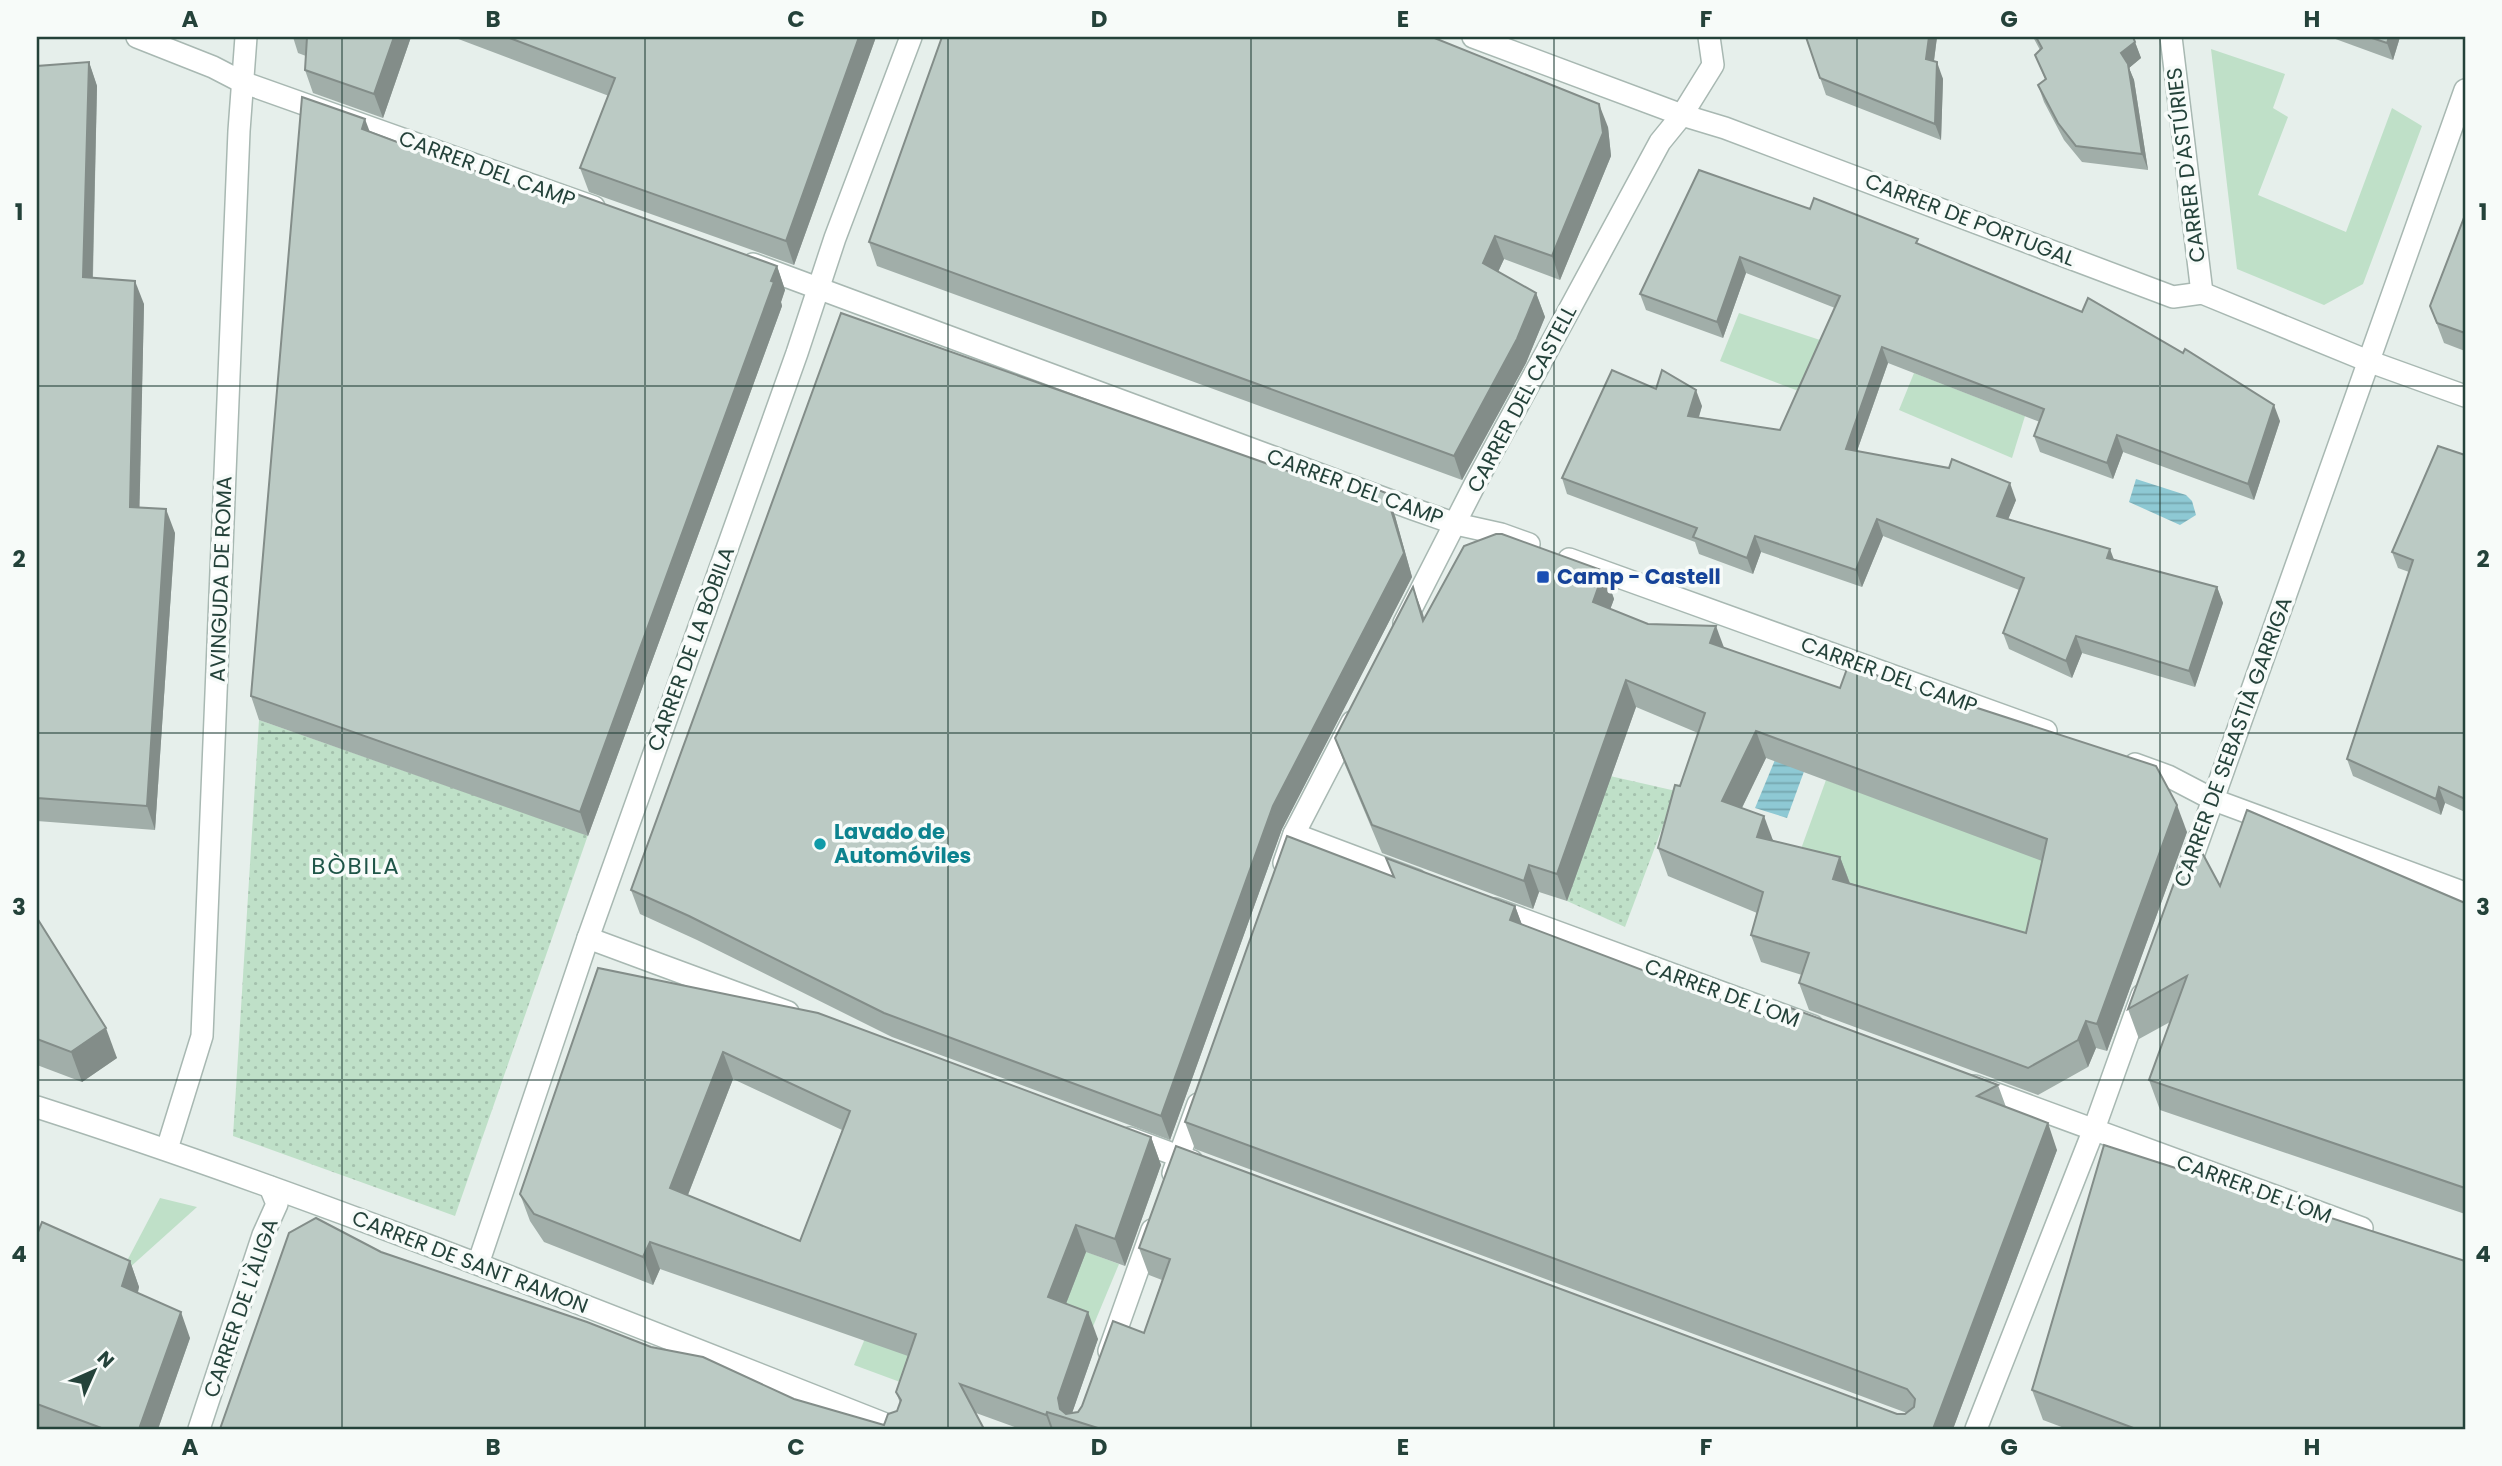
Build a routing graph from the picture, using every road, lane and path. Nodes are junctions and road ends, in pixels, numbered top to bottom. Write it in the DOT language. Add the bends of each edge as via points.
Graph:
graph roads {
  1 [pos="137,37"];
  2 [pos="246,37"];
  3 [pos="911,37"];
  4 [pos="1473,37"];
  5 [pos="1709,37"];
  6 [pos="2171,37"];
  7 [pos="242,82"];
  8 [pos="2465,90"];
  9 [pos="1682,115"];
  10 [pos="612,214"];
  11 [pos="729,255"];
  12 [pos="819,288"];
  13 [pos="2202,293"];
  14 [pos="2368,361"];
  15 [pos="2465,396"];
  16 [pos="1456,524"];
  17 [pos="1394,643"];
  18 [pos="1363,702"];
  19 [pos="2063,738"];
  20 [pos="2116,757"];
  21 [pos="2214,800"];
  22 [pos="1294,834"];
  23 [pos="1276,884"];
  24 [pos="2182,886"];
  25 [pos="1436,888"];
  26 [pos="2465,893"];
  27 [pos="1476,902"];
  28 [pos="588,938"];
  29 [pos="2150,976"];
  30 [pos="808,1019"];
  31 [pos="1829,1032"];
  32 [pos="1206,1079"];
  33 [pos="1959,1080"];
  34 [pos="37,1107"];
  35 [pos="1108,1129"];
  36 [pos="2094,1129"];
  37 [pos="167,1149"];
  38 [pos="1180,1156"];
  39 [pos="1211,1168"];
  40 [pos="270,1187"];
  41 [pos="2376,1234"];
  42 [pos="478,1264"];
  43 [pos="1101,1373"];
  44 [pos="199,1429"];
  45 [pos="898,1429"];
  46 [pos="1976,1429"];
  1 -- 7 [label="street, CARRER DEL CAMP"];
  2 -- 7 [label="street, AVINGUDA DE ROMA"];
  3 -- 12 [label="street, CARRER DE LA BÒBILA"];
  4 -- 9 [label="street, CARRER DE PORTUGAL"];
  5 -- 9 [label="street, CARRER DEL CASTELL" via="1713,65"];
  6 -- 13 [label="street, CARRER D'ASTÚRIES"];
  7 -- 10 [label="street, CARRER DEL CAMP"];
  7 -- 37 [label="street, AVINGUDA DE ROMA" via="202,1036"];
  8 -- 14 [label="street, CARRER DE SEBASTIÀ GARRIGA"];
  9 -- 13 [label="street, CARRER DE PORTUGAL" via="2173,297"];
  9 -- 16 [label="street, CARRER DEL CASTELL" via="1660,142"];
  11 -- 12 [label="street, CARRER DEL CAMP"];
  12 -- 16 [label="street, CARRER DEL CAMP"];
  12 -- 28 [label="street, CARRER DE LA BÒBILA"];
  13 -- 14 [label="street, CARRER DE PORTUGAL"];
  14 -- 15 [label="street, CARRER DE PORTUGAL"];
  14 -- 21 [label="street, CARRER DE SEBASTIÀ GARRIGA"];
  16 -- 17 [label="street, CARRER DEL CASTELL"];
  16 -- 19 [label="street, CARRER DEL CAMP" via="1501,534"];
  18 -- 22 [label="street"];
  20 -- 21 [label="street"];
  21 -- 24 [label="street, CARRER DE SEBASTIÀ GARRIGA"];
  21 -- 26 [label="street"];
  22 -- 23 [label="street"];
  22 -- 25 [label="street"];
  27 -- 31 [label="street, CARRER DE L'OM"];
  28 -- 30 [label="street"];
  28 -- 42 [label="street, CARRER DE LA BÒBILA"];
  29 -- 36 [label="street"];
  32 -- 38 [label="street"];
  33 -- 36 [label="street, CARRER DE L'OM"];
  34 -- 37 [label="street, CARRER DE SANT RAMON"];
  35 -- 38 [label="street"];
  36 -- 41 [label="street, CARRER DE L'OM"];
  36 -- 46 [label="street"];
  37 -- 40 [label="street, CARRER DE SANT RAMON"];
  38 -- 39 [label="street"];
  38 -- 43 [label="street"];
  40 -- 42 [label="street, CARRER DE SANT RAMON"];
  40 -- 44 [label="street, CARRER DE L'ÀLIGA" via="277,1204"];
  42 -- 45 [label="street, CARRER DE SANT RAMON"];
}
